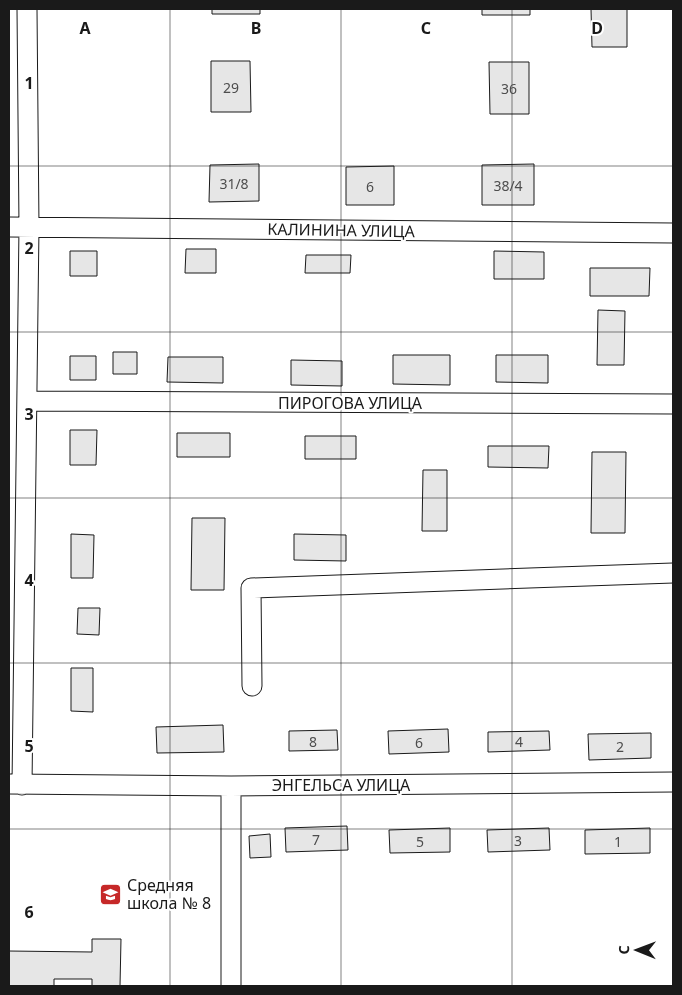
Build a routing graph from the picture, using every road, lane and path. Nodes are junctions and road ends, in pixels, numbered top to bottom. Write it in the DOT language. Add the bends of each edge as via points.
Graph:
graph roads {
  1 [pos="27,9"];
  2 [pos="9,227"];
  3 [pos="29,227"];
  4 [pos="673,233"];
  5 [pos="27,401"];
  6 [pos="673,404"];
  7 [pos="673,573"];
  8 [pos="252,686"];
  9 [pos="673,782"];
  10 [pos="15,785"];
  11 [pos="231,786"];
  12 [pos="231,986"];
  1 -- 3 [label="street"];
  2 -- 3 [label="street, КАЛИНИНА УЛИЦА"];
  3 -- 4 [label="street, КАЛИНИНА УЛИЦА"];
  3 -- 5 [label="street"];
  5 -- 6 [label="street, ПИРОГОВА УЛИЦА"];
  5 -- 10 [label="street"];
  7 -- 8 [label="street" via="251,588"];
  9 -- 11 [label="street, ЭНГЕЛЬСА УЛИЦА"];
  10 -- 11 [label="street, ЭНГЕЛЬСА УЛИЦА"];
  11 -- 12 [label="street"];
}
